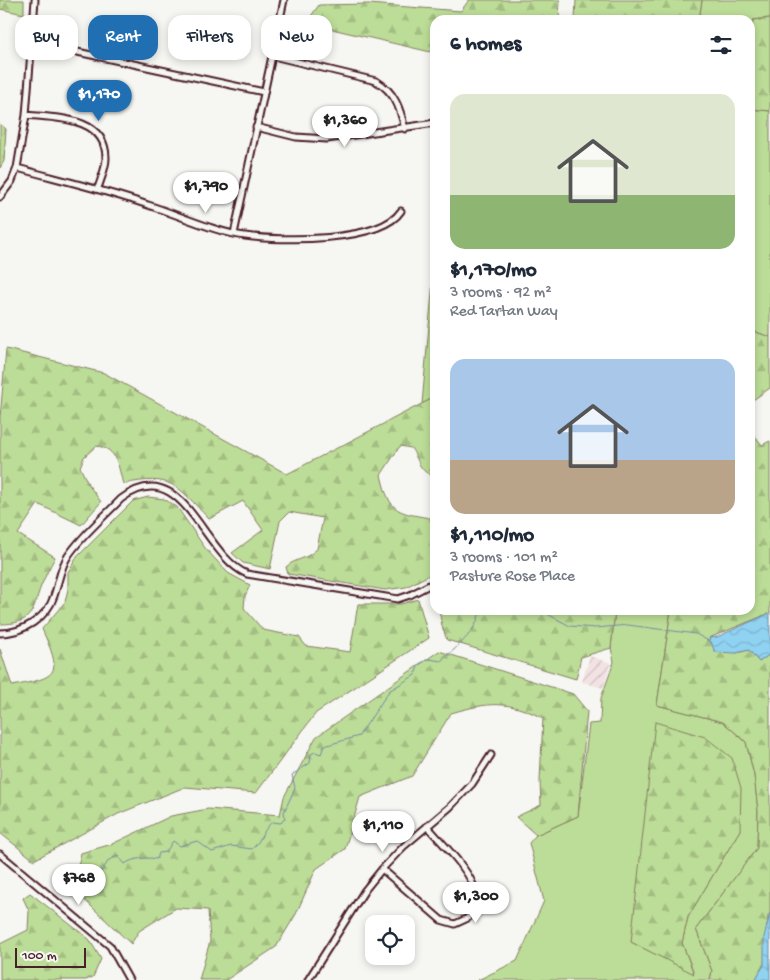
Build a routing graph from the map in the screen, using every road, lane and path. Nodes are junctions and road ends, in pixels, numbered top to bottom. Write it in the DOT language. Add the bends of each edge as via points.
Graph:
graph roads {
  1 [pos="35,0"];
  2 [pos="284,0"];
  3 [pos="33,15"];
  4 [pos="281,15"];
  5 [pos="78,52"];
  6 [pos="29,60"];
  7 [pos="273,60"];
  8 [pos="290,60"];
  9 [pos="264,92"];
  10 [pos="26,115"];
  11 [pos="430,124"];
  12 [pos="256,127"];
  13 [pos="405,128"];
  14 [pos="17,168"];
  15 [pos="98,188"];
  16 [pos="0,197"];
  17 [pos="401,212"];
  18 [pos="234,234"];
  19 [pos="430,585"];
  20 [pos="0,633"];
  21 [pos="492,755"];
  22 [pos="427,826"];
  23 [pos="1,858"];
  24 [pos="382,869"];
  25 [pos="129,980"];
  26 [pos="308,980"];
  1 -- 3 [label="street"];
  2 -- 4 [label="street"];
  5 -- 9 [label="street"];
  6 -- 10 [label="street"];
  7 -- 9 [label="street"];
  8 -- 13 [label="street" via="385,86 396,100"];
  9 -- 12 [label="street"];
  10 -- 14 [label="street"];
  10 -- 15 [label="street" via="76,120 98,134 106,159"];
  11 -- 13 [label="street"];
  12 -- 13 [label="street" via="326,140"];
  12 -- 18 [label="street"];
  14 -- 15 [label="street"];
  14 -- 16 [label="street" via="12,182"];
  15 -- 18 [label="street"];
  17 -- 18 [label="street" via="396,219 383,225 330,238"];
  19 -- 20 [label="street" via="398,599 247,574 220,554 179,497 150,488 131,492 121,499 72,551 61,568 53,599 41,616 23,628"];
  21 -- 22 [label="street" via="472,784"];
  22 -- 24 [label="street"];
  22 -- 24 [label="street" via="469,877 475,891 474,906 468,918 456,924 441,920"];
  23 -- 25 [label="street" via="110,946"];
  24 -- 26 [label="street"];
}
